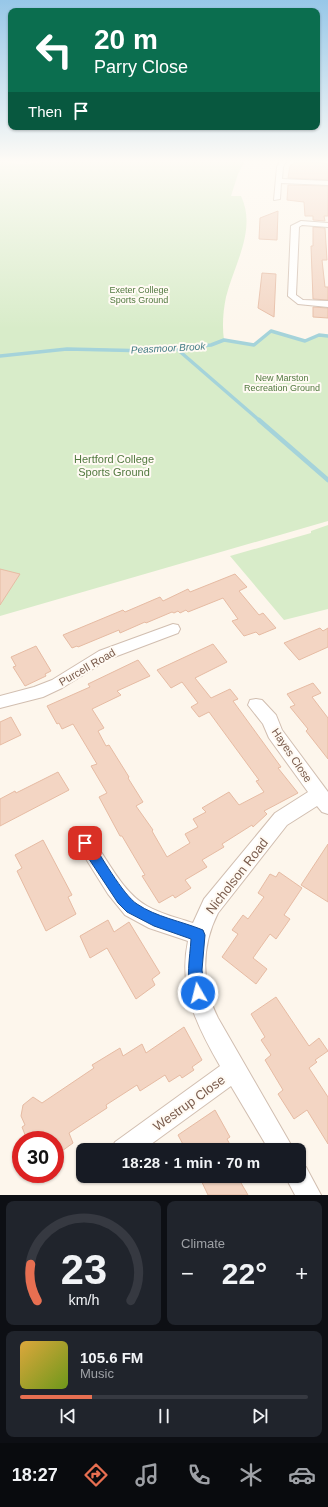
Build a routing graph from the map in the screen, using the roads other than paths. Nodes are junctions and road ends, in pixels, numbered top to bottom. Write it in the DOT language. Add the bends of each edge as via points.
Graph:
graph roads {
  1 [pos="328,225"];
  2 [pos="328,304"];
  3 [pos="173,629"];
  4 [pos="0,702"];
  5 [pos="256,705"];
  6 [pos="324,801"];
  7 [pos="85,843"];
  8 [pos="198,935"];
  9 [pos="234,1070"];
  10 [pos="134,1143"];
  11 [pos="278,1143"];
  12 [pos="301,1183"];
  13 [pos="309,1195"];
  1 -- 2 [label="street" via="295,226 292,296 301,302"];
  3 -- 4 [label="street, Purcell Road" via="104,655 44,690"];
  5 -- 6 [label="street, Hayes Close" via="270,720 274,733"];
  6 -- 8 [label="street, Nicholson Road" via="281,819 212,906 203,920"];
  7 -- 8 [label="street" via="132,908 154,920"];
  8 -- 9 [label="street, Nicholson Road" via="195,970 200,1002"];
  9 -- 10 [label="street, Westrup Close"];
  9 -- 11 [label="street, Nicholson Road"];
  12 -- 13 [label="street"];
}
